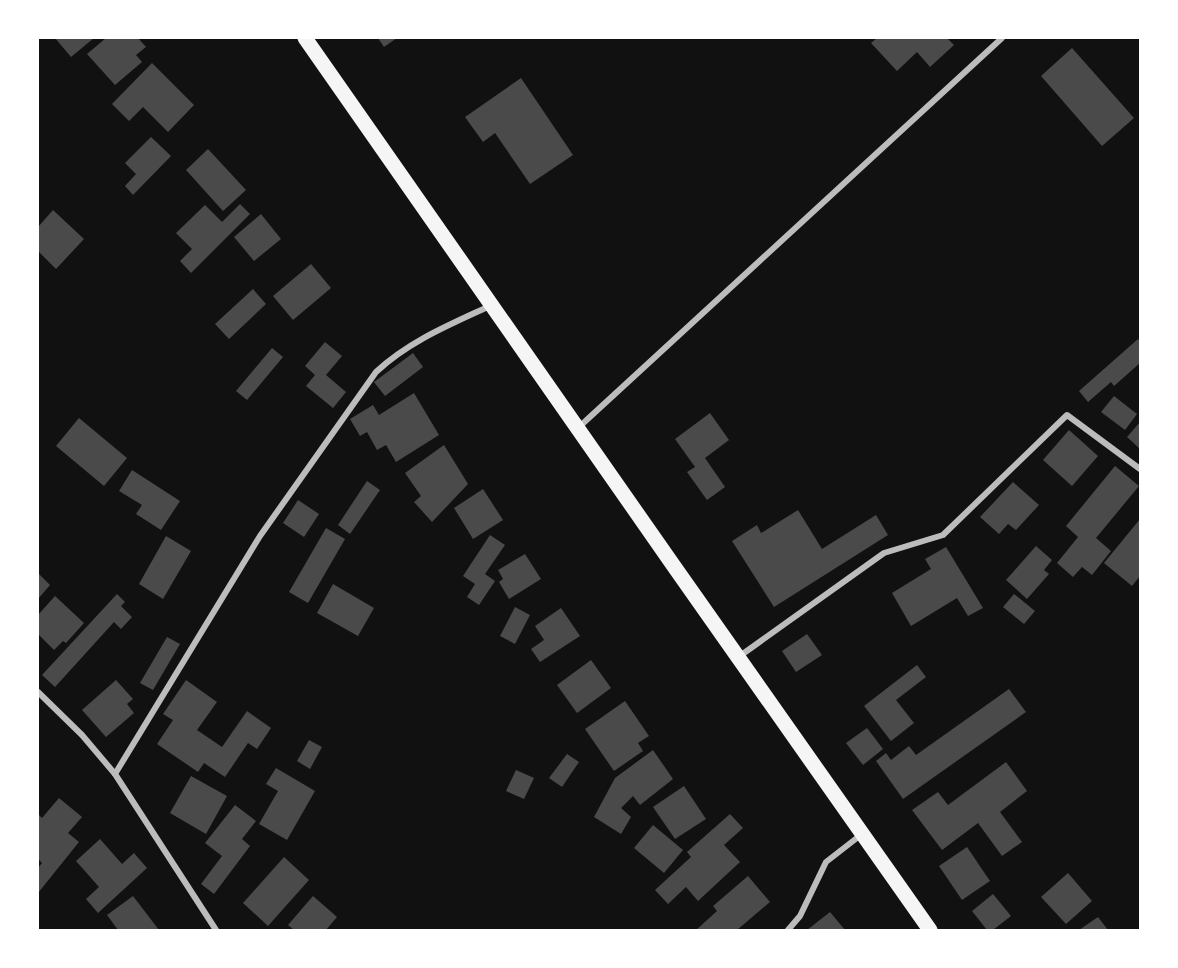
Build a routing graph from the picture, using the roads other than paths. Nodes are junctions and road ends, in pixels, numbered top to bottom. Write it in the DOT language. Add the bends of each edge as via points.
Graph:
graph roads {
  1 [pos="305,38"];
  2 [pos="1002,38"];
  3 [pos="492,305"];
  4 [pos="579,428"];
  5 [pos="1140,469"];
  6 [pos="737,658"];
  7 [pos="38,692"];
  8 [pos="115,774"];
  9 [pos="862,834"];
  10 [pos="216,930"];
  11 [pos="788,930"];
  12 [pos="930,930"];
  1 -- 3 [label="main road"];
  2 -- 4 [label="street"];
  3 -- 4 [label="main road"];
  3 -- 8 [label="street" via="415,342 376,372 260,536"];
  4 -- 6 [label="main road"];
  5 -- 6 [label="street" via="1067,415 943,535 884,553"];
  6 -- 9 [label="main road"];
  7 -- 8 [label="street"];
  8 -- 10 [label="street"];
  9 -- 11 [label="street" via="826,862 800,916"];
  9 -- 12 [label="main road"];
}
